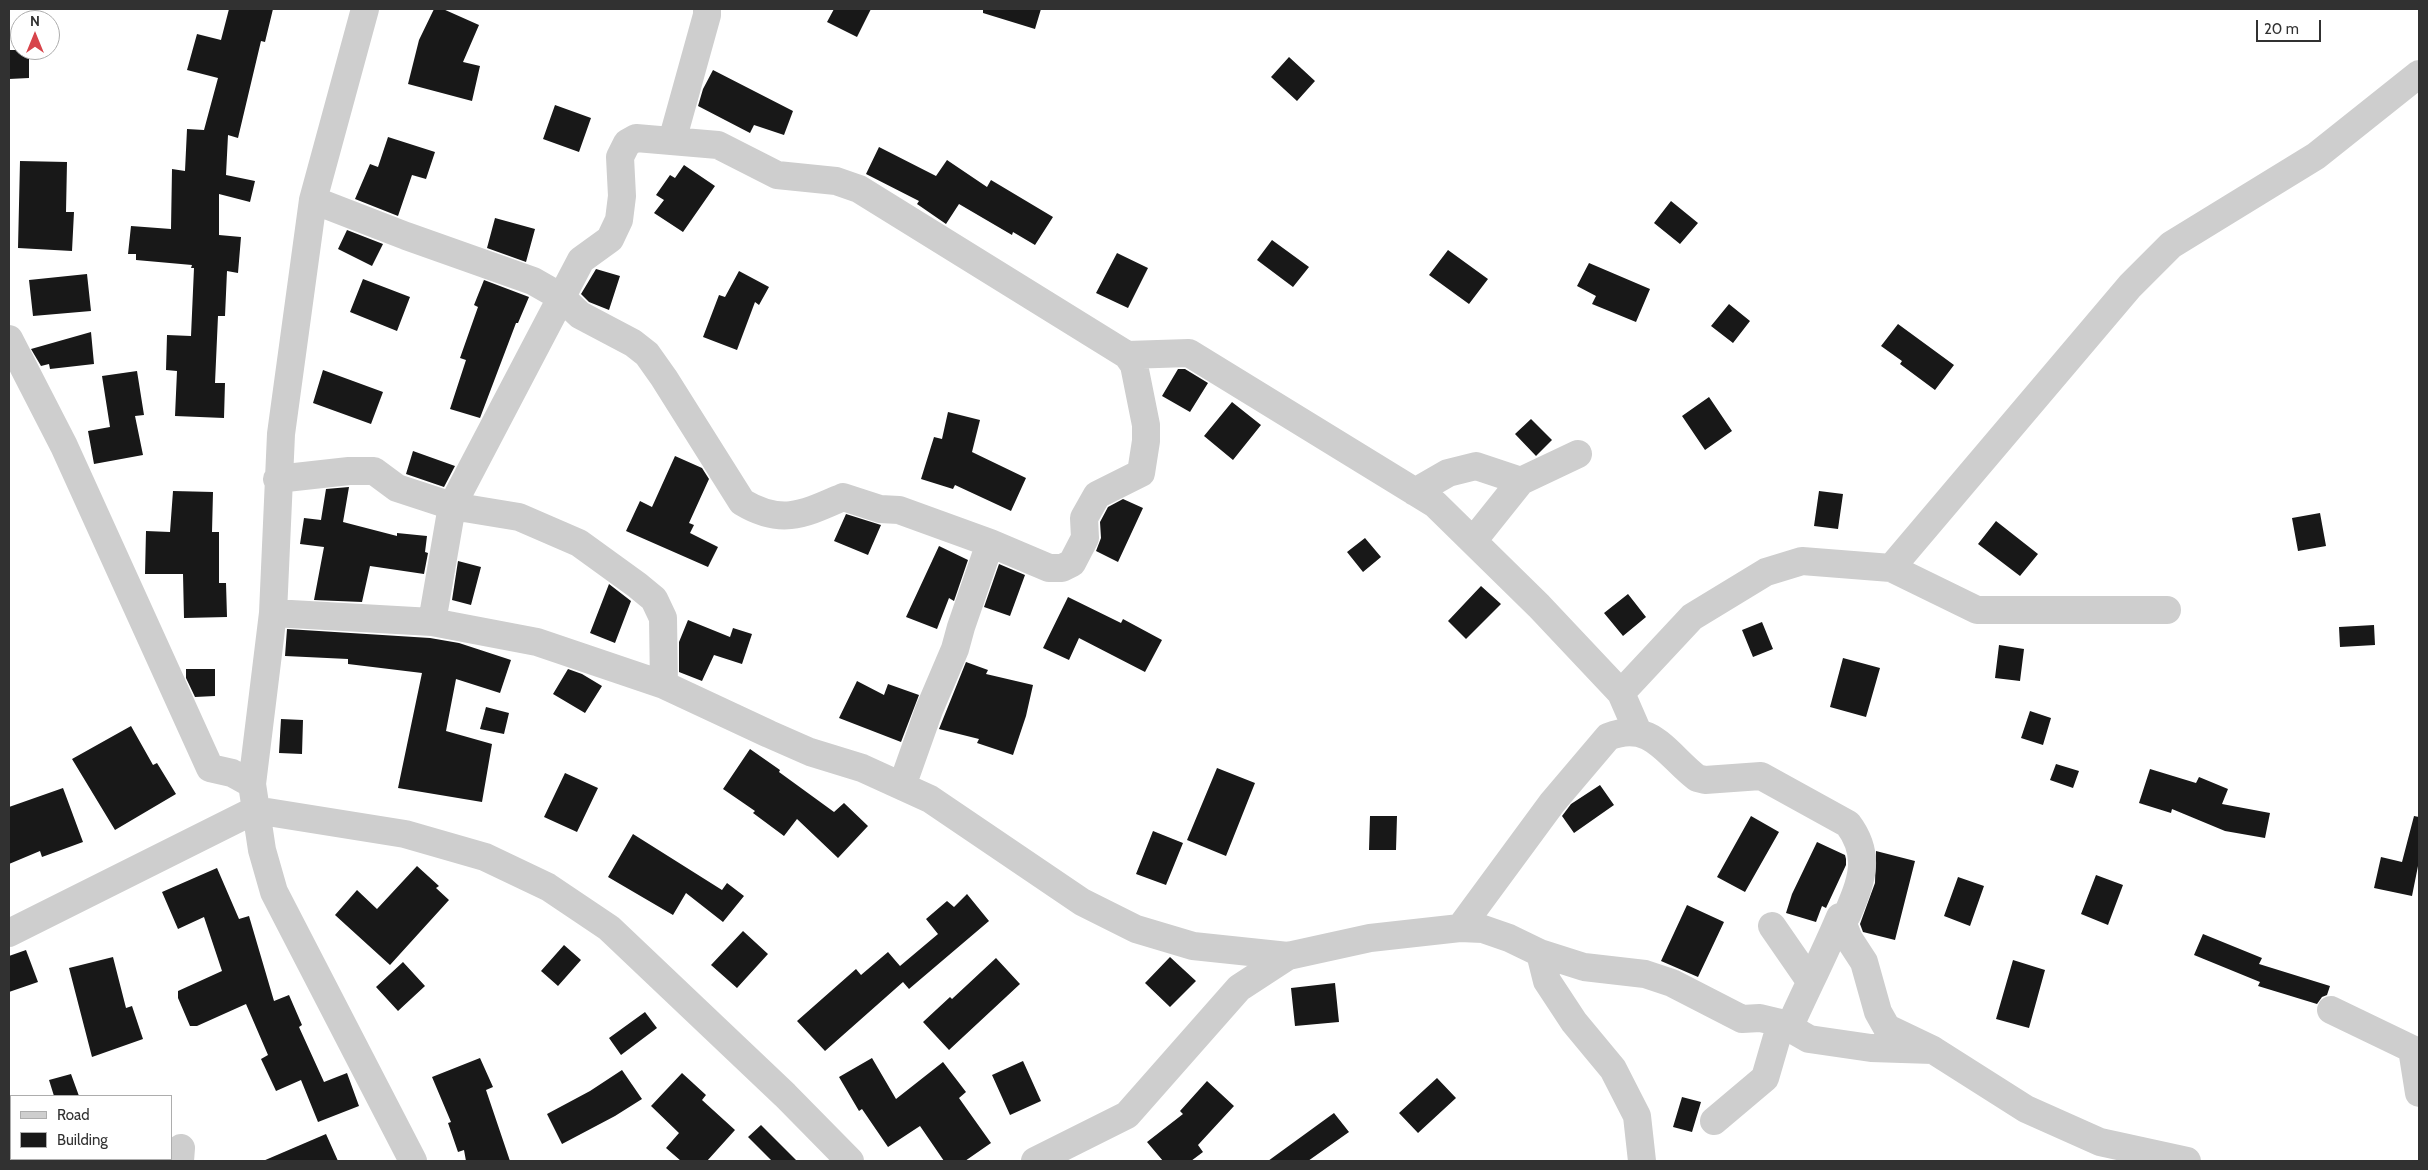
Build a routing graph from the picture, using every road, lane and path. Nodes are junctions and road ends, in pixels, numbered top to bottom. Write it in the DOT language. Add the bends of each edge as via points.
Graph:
graph roads {
  1 [pos="365,9"];
  2 [pos="707,9"];
  3 [pos="2419,74"];
  4 [pos="672,141"];
  5 [pos="313,200"];
  6 [pos="561,298"];
  7 [pos="9,339"];
  8 [pos="1127,355"];
  9 [pos="1578,454"];
  10 [pos="278,480"];
  11 [pos="1521,480"];
  12 [pos="1415,492"];
  13 [pos="452,506"];
  14 [pos="1472,541"];
  15 [pos="990,543"];
  16 [pos="1891,568"];
  17 [pos="2168,610"];
  18 [pos="272,613"];
  19 [pos="432,622"];
  20 [pos="664,685"];
  21 [pos="1621,693"];
  22 [pos="1638,732"];
  23 [pos="902,786"];
  24 [pos="253,797"];
  25 [pos="1840,917"];
  26 [pos="1772,926"];
  27 [pos="1460,928"];
  28 [pos="9,933"];
  29 [pos="1234,950"];
  30 [pos="1540,953"];
  31 [pos="1288,956"];
  32 [pos="1810,980"];
  33 [pos="1239,988"];
  34 [pos="2332,1010"];
  35 [pos="1785,1025"];
  36 [pos="1933,1050"];
  37 [pos="2419,1093"];
  38 [pos="1714,1120"];
  39 [pos="413,1161"];
  40 [pos="850,1161"];
  41 [pos="1036,1161"];
  42 [pos="1642,1161"];
  43 [pos="2187,1161"];
  1 -- 5 [label="street"];
  2 -- 4 [label="street"];
  3 -- 16 [label="street" via="2316,156 2171,245 2130,286"];
  4 -- 6 [label="street" via="636,138 627,143 620,157 622,196 619,220 610,239 581,260"];
  4 -- 8 [label="street" via="718,145 777,175 836,181 859,189"];
  5 -- 6 [label="street" via="533,281"];
  5 -- 10 [label="street" via="295,318"];
  6 -- 13 [label="street"];
  6 -- 15 [label="street" via="580,315 647,354 742,502 760,513 773,516 804,514 843,497 880,509 899,510"];
  7 -- 24 [label="street" via="64,446 210,768 232,772"];
  8 -- 12 [label="street" via="1189,353"];
  8 -- 15 [label="street" via="1134,365 1146,425 1141,473 1097,496 1084,518 1085,538 1072,563 1062,568 1050,568"];
  9 -- 11 [label="street"];
  10 -- 13 [label="street" via="349,470 374,471 397,488"];
  10 -- 18 [label="street"];
  11 -- 12 [label="street" via="1476,466 1448,473"];
  11 -- 14 [label="street"];
  12 -- 14 [label="street" via="1434,504"];
  13 -- 19 [label="street"];
  13 -- 20 [label="street" via="519,517 579,543 637,584 654,599 663,618"];
  14 -- 21 [label="street"];
  15 -- 23 [label="street" via="955,649"];
  16 -- 17 [label="street" via="1977,610"];
  16 -- 21 [label="street" via="1802,561 1766,572 1692,617"];
  18 -- 19 [label="street"];
  18 -- 24 [label="street"];
  19 -- 20 [label="street" via="537,642"];
  20 -- 23 [label="street" via="810,752 862,768"];
  21 -- 22 [label="street"];
  22 -- 25 [label="street" via="1652,737 1697,778 1761,776 1848,824 1856,834 1863,872 1847,915"];
  22 -- 27 [label="street" via="1608,737 1552,803"];
  23 -- 29 [label="street" via="930,798 1082,902 1136,929 1193,946"];
  24 -- 28 [label="street"];
  24 -- 39 [label="street" via="262,850 274,892"];
  24 -- 40 [label="street" via="486,857 548,887 609,928 785,1094"];
  25 -- 32 [label="street" via="1821,963"];
  25 -- 36 [label="street" via="1864,962 1878,1012 1888,1028"];
  26 -- 32 [label="street"];
  27 -- 30 [label="street" via="1483,928"];
  27 -- 31 [label="street" via="1370,938"];
  29 -- 31 [label="street"];
  29 -- 33 [label="street"];
  30 -- 35 [label="street" via="1584,967 1645,974 1672,983 1742,1019 1760,1018"];
  30 -- 42 [label="street" via="1547,981 1574,1022 1613,1069 1636,1116"];
  31 -- 33 [label="street"];
  32 -- 35 [label="street"];
  33 -- 41 [label="street" via="1127,1115"];
  34 -- 37 [label="street" via="2412,1049"];
  35 -- 36 [label="street" via="1809,1039 1871,1048"];
  35 -- 38 [label="street" via="1765,1078"];
  36 -- 43 [label="street" via="2026,1109 2092,1138"];
}
